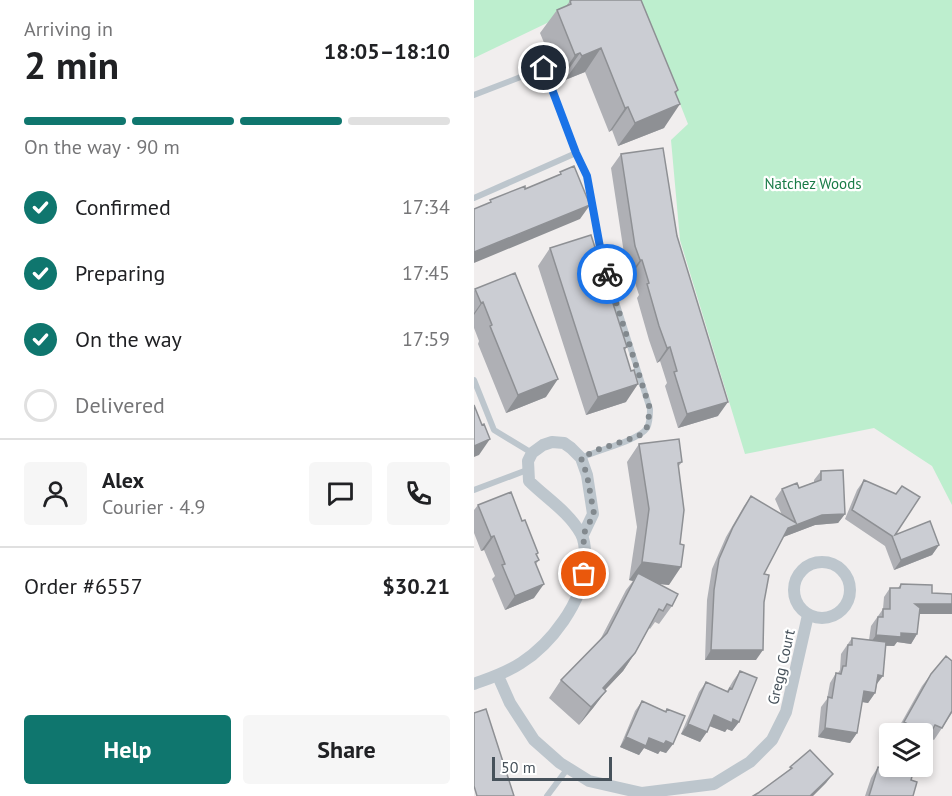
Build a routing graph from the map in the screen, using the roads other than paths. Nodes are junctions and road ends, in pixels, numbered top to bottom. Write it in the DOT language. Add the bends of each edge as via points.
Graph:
graph roads {
  1 [pos="474,95"];
  2 [pos="576,153"];
  3 [pos="474,198"];
  4 [pos="474,380"];
  5 [pos="532,453"];
  6 [pos="581,458"];
  7 [pos="527,470"];
  8 [pos="474,490"];
  9 [pos="583,535"];
  10 [pos="808,615"];
  11 [pos="498,676"];
  12 [pos="474,684"];
  13 [pos="568,768"];
  14 [pos="547,796"];
  1 -- 2 [label="lane" via="544,68"];
  2 -- 3 [label="lane"];
  2 -- 6 [label="lane" via="587,176 602,258 650,409 647,427 639,436"];
  4 -- 5 [label="lane" via="494,430"];
  5 -- 6 [label="street" via="552,442 564,443"];
  5 -- 7 [label="street"];
  6 -- 9 [label="street" via="594,514"];
  7 -- 8 [label="lane"];
  7 -- 9 [label="street" via="529,481"];
  9 -- 11 [label="street" via="584,574 570,611 522,663"];
  10 -- 10 [label="street, Gregg Court" via="827,618 846,605 850,584 837,566 818,562 798,574 794,599"];
  10 -- 13 [label="street, Gregg Court" via="786,712 772,740 750,762 714,784 642,793 589,781"];
  11 -- 12 [label="street"];
  11 -- 13 [label="street, Gregg Court" via="534,740"];
  13 -- 14 [label="lane"];
}
